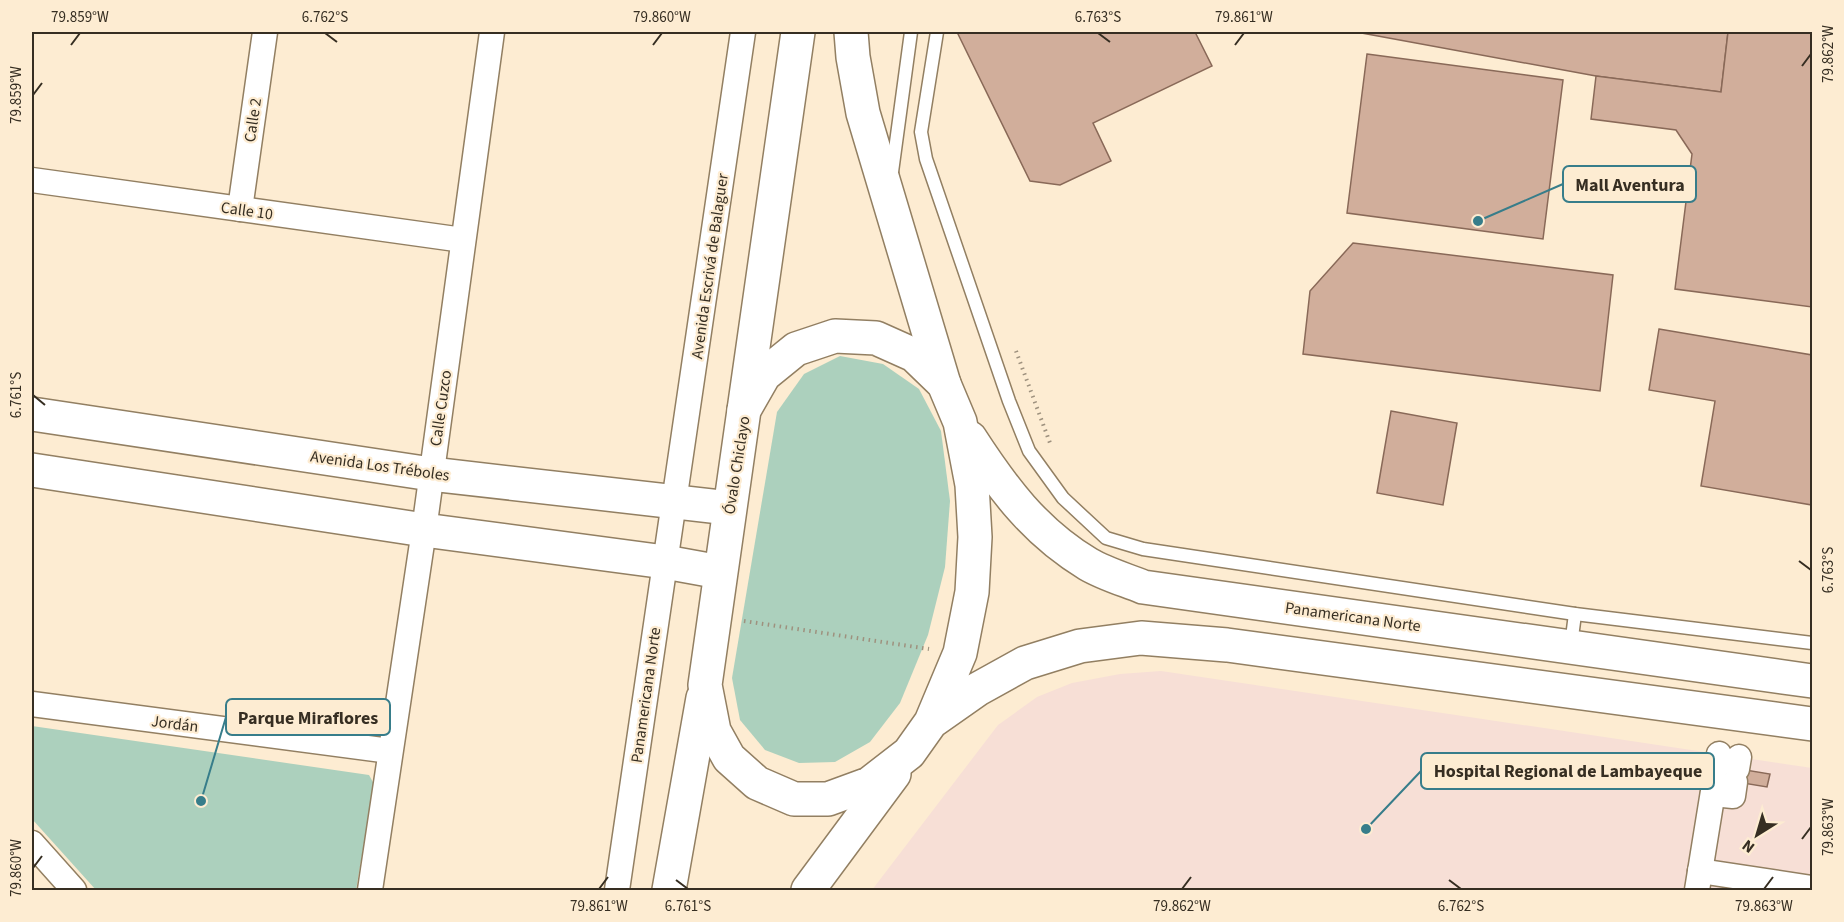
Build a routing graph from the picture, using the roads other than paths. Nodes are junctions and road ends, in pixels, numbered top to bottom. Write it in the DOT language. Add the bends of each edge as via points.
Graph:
graph roads {
  1 [pos="265,32"];
  2 [pos="492,32"];
  3 [pos="743,32"];
  4 [pos="798,32"];
  5 [pos="851,32"];
  6 [pos="911,32"];
  7 [pos="937,32"];
  8 [pos="898,128"];
  9 [pos="921,132"];
  10 [pos="32,180"];
  11 [pos="888,197"];
  12 [pos="240,209"];
  13 [pos="463,240"];
  14 [pos="944,384"];
  15 [pos="744,410"];
  16 [pos="32,414"];
  17 [pos="960,422"];
  18 [pos="32,470"];
  19 [pos="431,474"];
  20 [pos="674,500"];
  21 [pos="729,508"];
  22 [pos="424,530"];
  23 [pos="1098,551"];
  24 [pos="665,562"];
  25 [pos="720,572"];
  26 [pos="1575,614"];
  27 [pos="1812,643"];
  28 [pos="1570,647"];
  29 [pos="1812,681"];
  30 [pos="705,685"];
  31 [pos="32,704"];
  32 [pos="931,722"];
  33 [pos="1812,724"];
  34 [pos="390,751"];
  35 [pos="909,753"];
  36 [pos="1725,771"];
  37 [pos="32,843"];
  38 [pos="1698,881"];
  39 [pos="1812,888"];
  40 [pos="74,891"];
  41 [pos="370,891"];
  42 [pos="617,891"];
  43 [pos="669,891"];
  44 [pos="808,891"];
  1 -- 12 [label="street, Calle 2"];
  2 -- 13 [label="street, Calle Cuzco"];
  3 -- 20 [label="street, Avenida Escrivá de Balaguer"];
  4 -- 15 [label="main road"];
  5 -- 11 [label="main road" via="863,113"];
  6 -- 8 [label="lane"];
  7 -- 9 [label="lane"];
  8 -- 9 [label="lane"];
  8 -- 11 [label="lane"];
  9 -- 23 [label="lane" via="929,170 1029,451"];
  10 -- 12 [label="street, Calle 10"];
  11 -- 14 [label="main road"];
  12 -- 13 [label="street, Calle 10"];
  13 -- 19 [label="street, Calle Cuzco"];
  14 -- 15 [label="main road, Óvalo Chiclayo" via="914,355 876,338 836,336 796,349 765,375"];
  14 -- 17 [label="main road, Óvalo Chiclayo"];
  15 -- 21 [label="main road, Óvalo Chiclayo"];
  16 -- 19 [label="main road, Avenida Los Tréboles"];
  17 -- 23 [label="main road, Panamericana Norte" via="996,478 1034,524"];
  17 -- 32 [label="main road, Óvalo Chiclayo" via="972,485 972,592 960,653"];
  18 -- 22 [label="main road"];
  19 -- 20 [label="main road, Avenida Los Tréboles"];
  19 -- 22 [label="street, Calle Cuzco"];
  20 -- 21 [label="main road, Avenida Los Tréboles"];
  20 -- 24 [label="street, Panamericana Norte"];
  21 -- 25 [label="main road, Óvalo Chiclayo"];
  22 -- 24 [label="main road"];
  22 -- 34 [label="street, Calle Cuzco"];
  23 -- 26 [label="lane" via="1143,549"];
  23 -- 28 [label="main road, Panamericana Norte" via="1143,587"];
  24 -- 25 [label="main road"];
  24 -- 42 [label="street, Panamericana Norte"];
  25 -- 30 [label="main road, Óvalo Chiclayo"];
  26 -- 27 [label="lane"];
  26 -- 28 [label="lane"];
  28 -- 29 [label="main road, Panamericana Norte"];
  30 -- 35 [label="main road, Óvalo Chiclayo" via="714,731 729,758 757,783 794,799 828,799 869,784"];
  30 -- 43 [label="main road"];
  31 -- 34 [label="street, Jordán"];
  32 -- 33 [label="main road" via="1024,663 1080,646 1141,639 1227,645"];
  32 -- 35 [label="main road, Óvalo Chiclayo"];
  34 -- 41 [label="street, Calle Cuzco"];
  35 -- 44 [label="main road"];
  36 -- 38 [label="street"];
  37 -- 40 [label="street"];
  38 -- 39 [label="street"];
}
